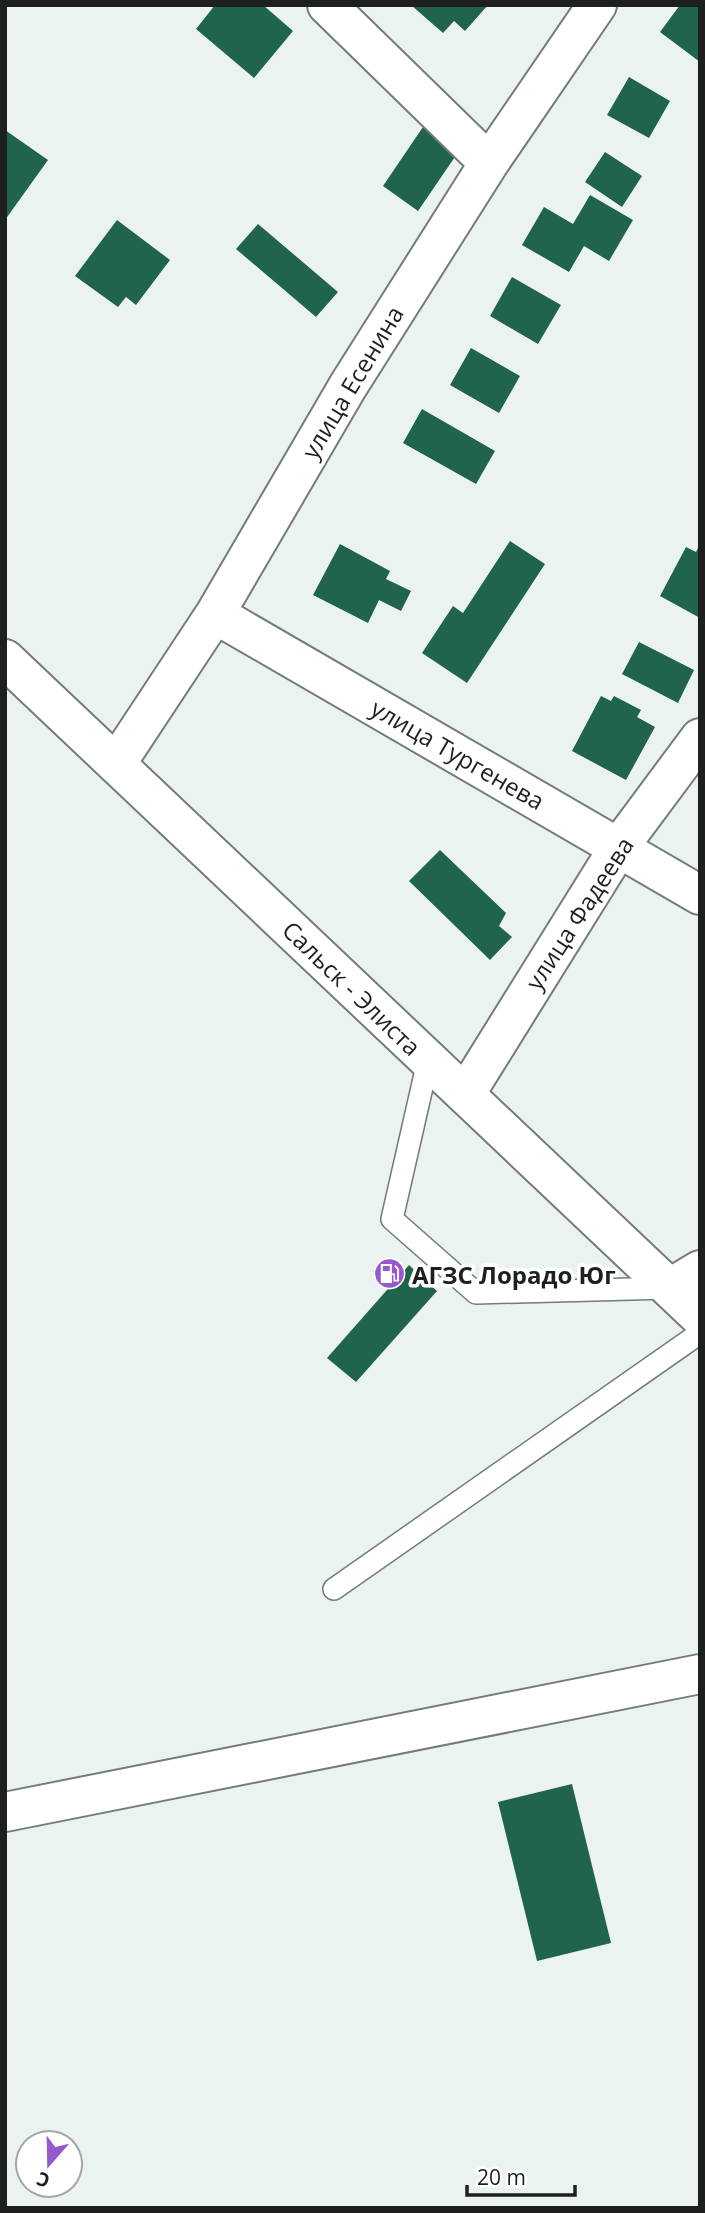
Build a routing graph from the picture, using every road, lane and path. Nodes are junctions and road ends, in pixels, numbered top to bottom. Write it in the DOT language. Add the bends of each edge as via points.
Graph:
graph roads {
  1 [pos="327,5"];
  2 [pos="597,5"];
  3 [pos="489,163"];
  4 [pos="215,614"];
  5 [pos="5,659"];
  6 [pos="700,738"];
  7 [pos="116,764"];
  8 [pos="619,847"];
  9 [pos="700,895"];
  10 [pos="428,1061"];
  11 [pos="466,1093"];
  12 [pos="685,1279"];
  13 [pos="700,1317"];
  14 [pos="700,1333"];
  15 [pos="334,1589"];
  16 [pos="700,1674"];
  17 [pos="5,1812"];
  1 -- 3 [label="street"];
  2 -- 3 [label="street, улица Есенина"];
  3 -- 4 [label="street, улица Есенина" via="348,386"];
  4 -- 7 [label="street, улица Есенина"];
  4 -- 8 [label="street, улица Тургенева"];
  5 -- 7 [label="street, Сальск - Элиста"];
  6 -- 8 [label="street, улица Фадеева"];
  7 -- 10 [label="street, Сальск - Элиста"];
  8 -- 9 [label="street, улица Тургенева"];
  8 -- 11 [label="street, улица Фадеева"];
  10 -- 11 [label="street, Сальск - Элиста"];
  10 -- 12 [label="lane" via="392,1219 476,1293"];
  11 -- 12 [label="street, Сальск - Элиста"];
  12 -- 13 [label="street, Сальск - Элиста"];
  14 -- 15 [label="lane"];
  16 -- 17 [label="street"];
}
